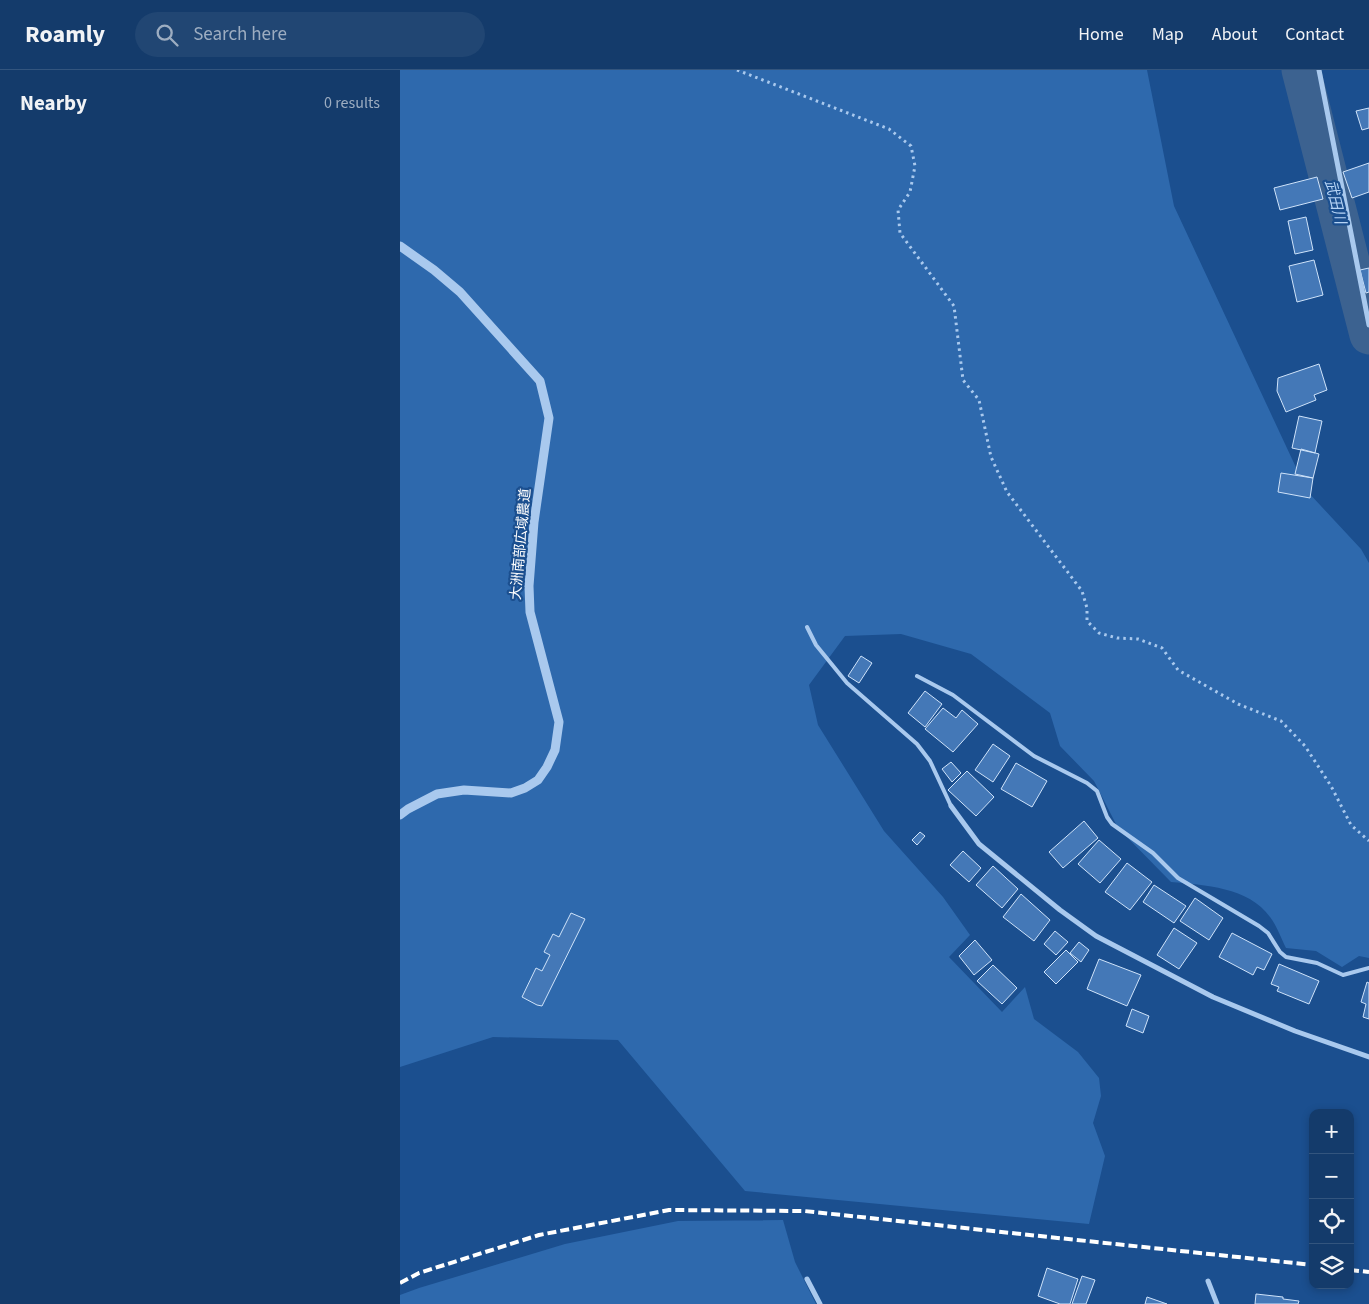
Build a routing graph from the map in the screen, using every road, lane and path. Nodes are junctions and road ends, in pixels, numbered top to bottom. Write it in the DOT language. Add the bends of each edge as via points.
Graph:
graph roads {
  1 [pos="737,70"];
  2 [pos="1319,70"];
  3 [pos="400,246"];
  4 [pos="1369,325"];
  5 [pos="807,627"];
  6 [pos="917,676"];
  7 [pos="951,806"];
  8 [pos="400,816"];
  9 [pos="1369,841"];
  10 [pos="1369,968"];
  11 [pos="1369,1057"];
  12 [pos="806,1279"];
  13 [pos="1208,1281"];
  14 [pos="820,1304"];
  15 [pos="1217,1304"];
  1 -- 9 [label="path" via="889,129 911,146 915,166 910,192 898,210 900,233 954,306 963,380 979,400 992,457 1007,492 1082,591 1087,621 1099,633 1138,639 1162,648 1178,670 1238,704 1282,721 1305,746 1351,825"];
  2 -- 4 [label="street"];
  3 -- 8 [label="street, 大洲南部広域農道" via="460,292 540,381 548,418 534,522 530,612 559,722 555,750 547,767 538,780 525,788 511,793 464,790 437,794"];
  5 -- 7 [label="lane" via="816,645 847,683 917,744 930,761"];
  6 -- 10 [label="lane" via="953,695 1034,756 1097,790 1106,817 1112,824 1153,853 1178,878 1259,926 1286,957 1317,963 1343,975"];
  7 -- 11 [label="street" via="979,844 1096,936 1213,997"];
  12 -- 14 [label="street"];
  13 -- 15 [label="street"];
}
